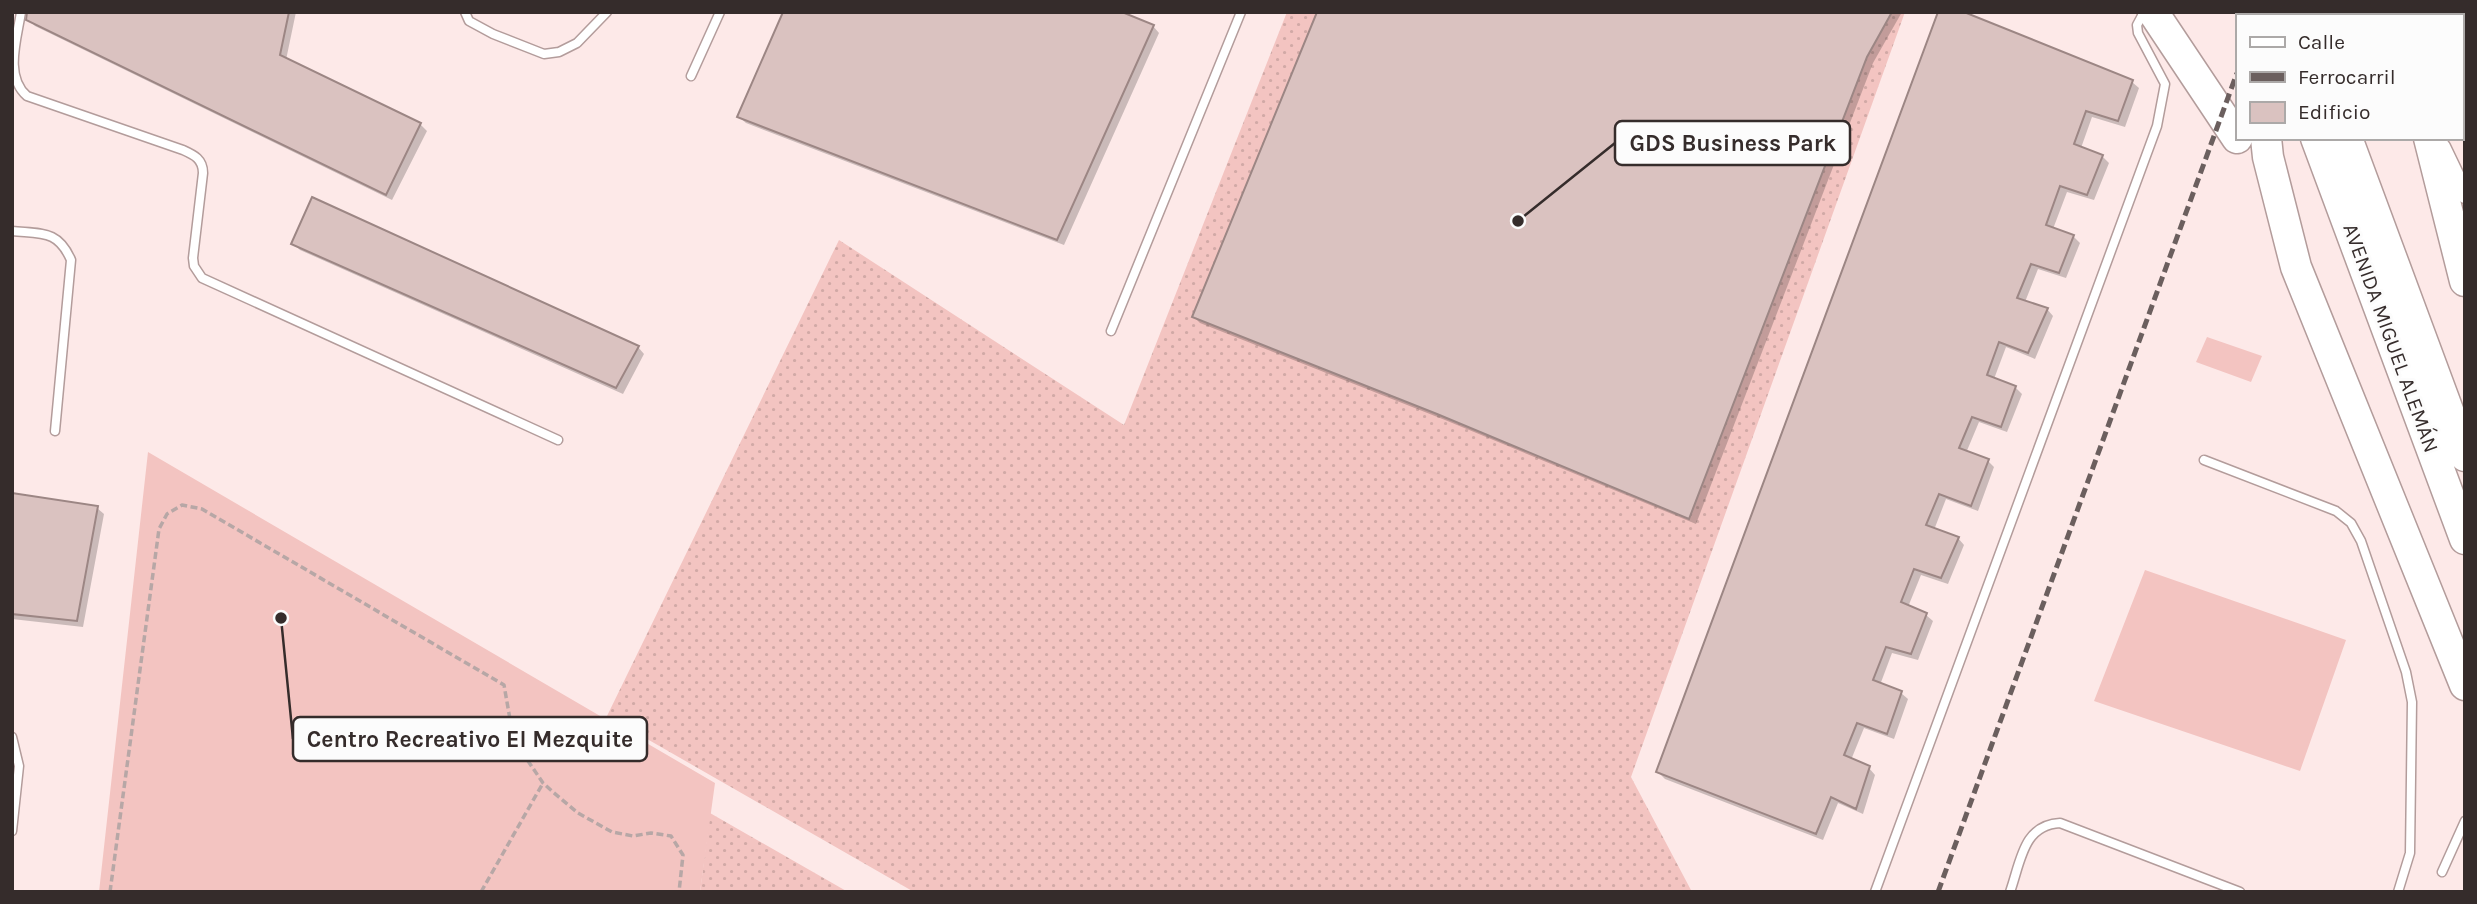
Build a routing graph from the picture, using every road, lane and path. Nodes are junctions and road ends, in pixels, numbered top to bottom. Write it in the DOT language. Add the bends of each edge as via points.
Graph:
graph roads {
  1 [pos="21,12"];
  2 [pos="466,12"];
  3 [pos="607,12"];
  4 [pos="720,12"];
  5 [pos="1241,12"];
  6 [pos="2144,12"];
  7 [pos="2153,12"];
  8 [pos="691,76"];
  9 [pos="2236,136"];
  10 [pos="2238,140"];
  11 [pos="2266,140"];
  12 [pos="2317,140"];
  13 [pos="2348,140"];
  14 [pos="2430,140"];
  15 [pos="2438,140"];
  16 [pos="2465,195"];
  17 [pos="12,231"];
  18 [pos="2296,267"];
  19 [pos="2465,281"];
  20 [pos="1111,331"];
  21 [pos="55,430"];
  22 [pos="558,440"];
  23 [pos="2465,456"];
  24 [pos="2204,460"];
  25 [pos="2465,539"];
  26 [pos="2465,685"];
  27 [pos="12,737"];
  28 [pos="544,783"];
  29 [pos="2465,821"];
  30 [pos="12,831"];
  31 [pos="2442,872"];
  32 [pos="110,892"];
  33 [pos="481,892"];
  34 [pos="679,892"];
  35 [pos="1875,892"];
  36 [pos="2010,892"];
  37 [pos="2240,892"];
  38 [pos="2399,892"];
  1 -- 22 [label="lane" via="13,61 16,84 27,96 183,150 199,160 203,173 193,258 202,278"];
  2 -- 3 [label="lane" via="469,21 493,34 544,54 577,43"];
  4 -- 8 [label="lane"];
  5 -- 20 [label="lane"];
  6 -- 35 [label="lane" via="2137,33 2165,84 2157,126"];
  7 -- 9 [label="highway"];
  10 -- 18 [label="highway"];
  11 -- 18 [label="highway"];
  12 -- 25 [label="highway, AVENIDA MIGUEL ALEMÁN"];
  13 -- 23 [label="highway, AVENIDA MIGUEL ALEMÁN"];
  14 -- 19 [label="highway"];
  15 -- 16 [label="street"];
  17 -- 21 [label="lane" via="54,237 71,260"];
  18 -- 26 [label="highway"];
  24 -- 38 [label="lane" via="2336,511 2351,523 2361,541 2412,702 2410,853"];
  27 -- 30 [label="lane" via="19,766"];
  28 -- 32 [label="path" via="511,725 504,685 202,509 183,505 167,514 159,529"];
  28 -- 33 [label="path"];
  28 -- 34 [label="path" via="578,813 611,832 671,836 683,855"];
  29 -- 31 [label="lane"];
  36 -- 37 [label="lane" via="2035,830 2060,823"];
}
